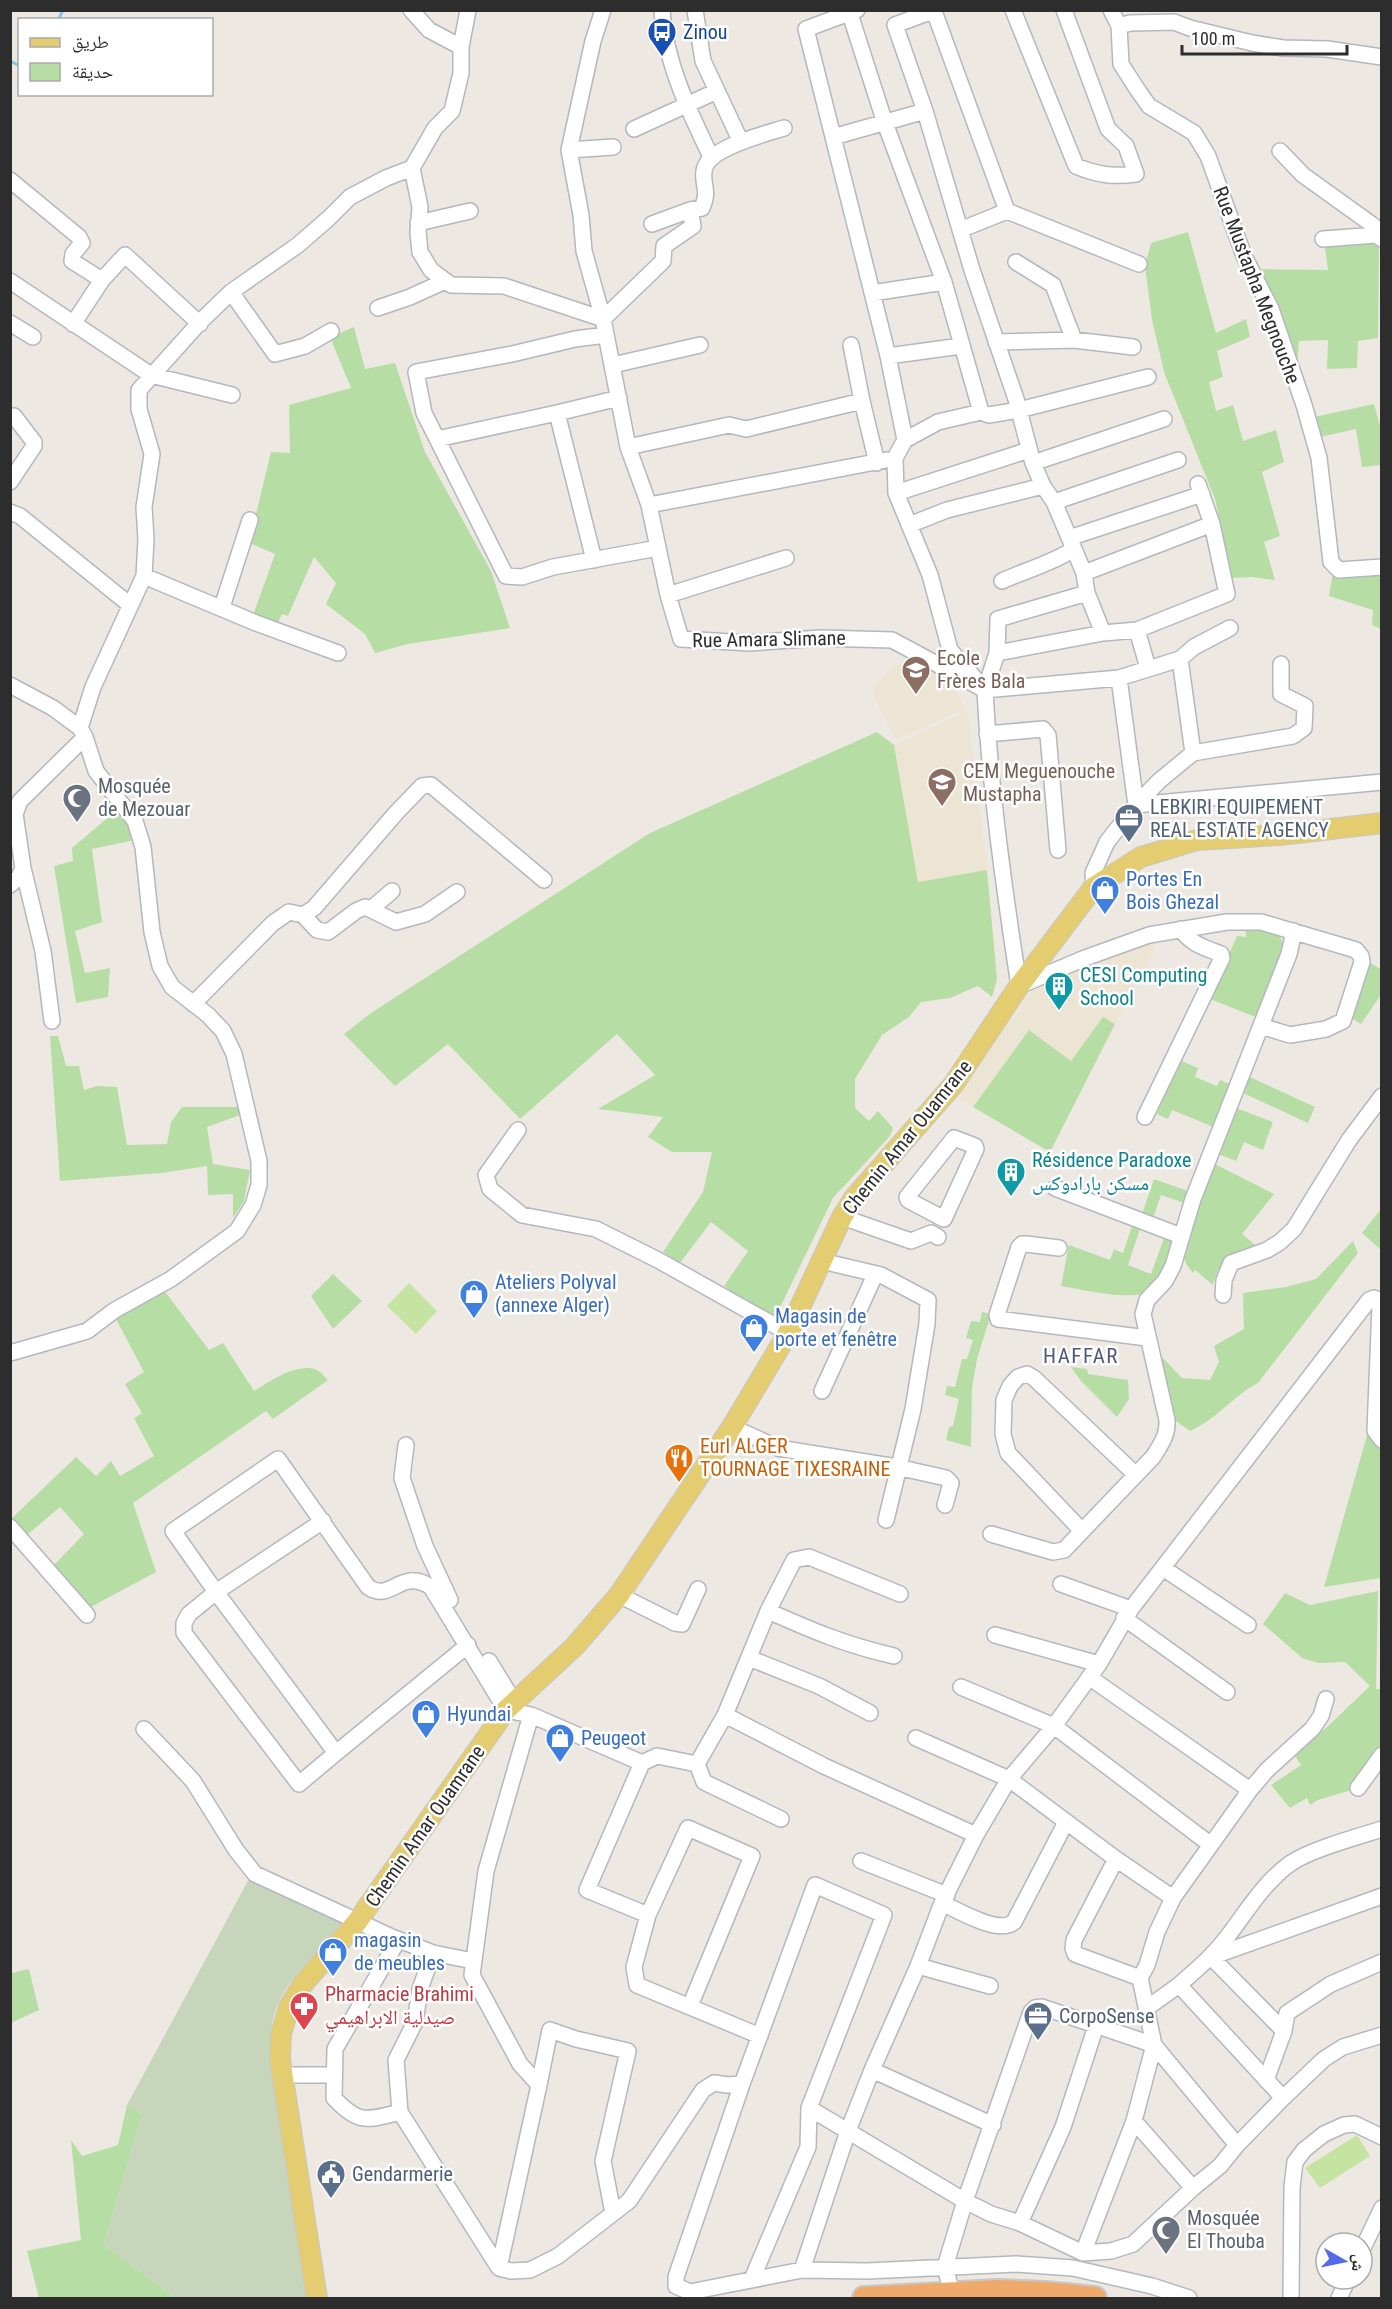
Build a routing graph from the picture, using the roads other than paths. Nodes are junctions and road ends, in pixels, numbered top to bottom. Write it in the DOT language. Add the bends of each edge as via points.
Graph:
graph roads {
  1 [pos="411,10"];
  2 [pos="468,10"];
  3 [pos="603,10"];
  4 [pos="662,10"];
  5 [pos="695,10"];
  6 [pos="1013,10"];
  7 [pos="1064,10"];
  8 [pos="1111,10"];
  9 [pos="935,11"];
  10 [pos="853,12"];
  11 [pos="1180,17"];
  12 [pos="892,18"];
  13 [pos="1119,26"];
  14 [pos="460,47"];
  15 [pos="1382,57"];
  16 [pos="717,91"];
  17 [pos="687,105"];
  18 [pos="925,111"];
  19 [pos="885,123"];
  20 [pos="784,128"];
  21 [pos="634,129"];
  22 [pos="833,137"];
  23 [pos="741,142"];
  24 [pos="613,147"];
  25 [pos="569,150"];
  26 [pos="1280,151"];
  27 [pos="711,157"];
  28 [pos="412,168"];
  29 [pos="10,180"];
  30 [pos="690,210"];
  31 [pos="470,211"];
  32 [pos="1007,211"];
  33 [pos="418,223"];
  34 [pos="652,224"];
  35 [pos="1378,228"];
  36 [pos="960,230"];
  37 [pos="1323,239"];
  38 [pos="1016,262"];
  39 [pos="1139,264"];
  40 [pos="102,280"];
  41 [pos="10,281"];
  42 [pos="445,281"];
  43 [pos="944,282"];
  44 [pos="231,292"];
  45 [pos="872,293"];
  46 [pos="378,308"];
  47 [pos="603,319"];
  48 [pos="10,323"];
  49 [pos="73,324"];
  50 [pos="200,324"];
  51 [pos="332,330"];
  52 [pos="606,335"];
  53 [pos="33,337"];
  54 [pos="1074,340"];
  55 [pos="996,342"];
  56 [pos="700,345"];
  57 [pos="851,345"];
  58 [pos="961,346"];
  59 [pos="1133,347"];
  60 [pos="888,356"];
  61 [pos="613,365"];
  62 [pos="151,375"];
  63 [pos="1148,377"];
  64 [pos="232,395"];
  65 [pos="619,398"];
  66 [pos="862,401"];
  67 [pos="1019,410"];
  68 [pos="981,412"];
  69 [pos="557,413"];
  70 [pos="14,416"];
  71 [pos="1164,419"];
  72 [pos="437,439"];
  73 [pos="904,440"];
  74 [pos="628,447"];
  75 [pos="1031,457"];
  76 [pos="894,458"];
  77 [pos="1178,460"];
  78 [pos="877,463"];
  79 [pos="10,482"];
  80 [pos="1043,486"];
  81 [pos="896,493"];
  82 [pos="1054,502"];
  83 [pos="649,505"];
  84 [pos="10,512"];
  85 [pos="250,520"];
  86 [pos="1212,524"];
  87 [pos="909,525"];
  88 [pos="1072,543"];
  89 [pos="658,548"];
  90 [pos="786,558"];
  91 [pos="594,560"];
  92 [pos="1382,567"];
  93 [pos="1084,573"];
  94 [pos="144,576"];
  95 [pos="1002,581"];
  96 [pos="1087,593"];
  97 [pos="668,595"];
  98 [pos="130,605"];
  99 [pos="222,607"];
  100 [pos="1230,628"];
  101 [pos="1137,630"];
  102 [pos="1103,633"];
  103 [pos="338,653"];
  104 [pos="997,653"];
  105 [pos="1180,659"];
  106 [pos="1281,664"];
  107 [pos="1148,668"];
  108 [pos="1119,678"];
  109 [pos="10,685"];
  110 [pos="985,690"];
  111 [pos="82,733"];
  112 [pos="987,734"];
  113 [pos="1193,753"];
  114 [pos="1382,782"];
  115 [pos="1136,805"];
  116 [pos="1382,823"];
  117 [pos="1058,850"];
  118 [pos="23,868"];
  119 [pos="544,880"];
  120 [pos="10,885"];
  121 [pos="1094,887"];
  122 [pos="392,891"];
  123 [pos="456,892"];
  124 [pos="371,909"];
  125 [pos="303,915"];
  126 [pos="1181,929"];
  127 [pos="1294,931"];
  128 [pos="1018,986"];
  129 [pos="193,1004"];
  130 [pos="52,1021"];
  131 [pos="1261,1026"];
  132 [pos="1382,1096"];
  133 [pos="1145,1118"];
  134 [pos="518,1130"];
  135 [pos="1055,1188"];
  136 [pos="842,1217"];
  137 [pos="944,1219"];
  138 [pos="1181,1236"];
  139 [pos="938,1237"];
  140 [pos="1059,1248"];
  141 [pos="822,1261"];
  142 [pos="874,1275"];
  143 [pos="1224,1295"];
  144 [pos="788,1333"];
  145 [pos="1147,1338"];
  146 [pos="12,1350"];
  147 [pos="822,1391"];
  148 [pos="732,1427"];
  149 [pos="1382,1440"];
  150 [pos="406,1445"];
  151 [pos="897,1467"];
  152 [pos="1135,1474"];
  153 [pos="945,1505"];
  154 [pos="886,1520"];
  155 [pos="323,1521"];
  156 [pos="10,1527"];
  157 [pos="1082,1531"];
  158 [pos="991,1534"];
  159 [pos="1163,1568"];
  160 [pos="1061,1584"];
  161 [pos="698,1589"];
  162 [pos="216,1592"];
  163 [pos="900,1593"];
  164 [pos="619,1595"];
  165 [pos="768,1611"];
  166 [pos="1127,1614"];
  167 [pos="87,1615"];
  168 [pos="1248,1624"];
  169 [pos="995,1635"];
  170 [pos="468,1645"];
  171 [pos="894,1656"];
  172 [pos="748,1658"];
  173 [pos="1094,1671"];
  174 [pos="961,1687"];
  175 [pos="1227,1692"];
  176 [pos="1326,1699"];
  177 [pos="510,1706"];
  178 [pos="870,1713"];
  179 [pos="531,1716"];
  180 [pos="725,1716"];
  181 [pos="1054,1726"];
  182 [pos="144,1729"];
  183 [pos="916,1738"];
  184 [pos="336,1753"];
  185 [pos="1382,1755"];
  186 [pos="642,1763"];
  187 [pos="697,1764"];
  188 [pos="1009,1779"];
  189 [pos="1358,1788"];
  190 [pos="1250,1790"];
  191 [pos="781,1819"];
  192 [pos="1066,1822"];
  193 [pos="1382,1828"];
  194 [pos="976,1835"];
  195 [pos="1211,1845"];
  196 [pos="1116,1859"];
  197 [pos="861,1861"];
  198 [pos="1382,1896"];
  199 [pos="1173,1898"];
  200 [pos="944,1899"];
  201 [pos="648,1915"];
  202 [pos="357,1922"];
  203 [pos="394,1938"];
  204 [pos="433,1953"];
  205 [pos="1211,1957"];
  206 [pos="473,1962"];
  207 [pos="1382,1962"];
  208 [pos="918,1966"];
  209 [pos="1140,1978"];
  210 [pos="1179,1984"];
  211 [pos="990,1986"];
  212 [pos="690,2006"];
  213 [pos="1147,2008"];
  214 [pos="1096,2026"];
  215 [pos="1284,2031"];
  216 [pos="760,2036"];
  217 [pos="1382,2036"];
  218 [pos="1154,2045"];
  219 [pos="872,2070"];
  220 [pos="283,2075"];
  221 [pos="333,2075"];
  222 [pos="1266,2080"];
  223 [pos="742,2084"];
  224 [pos="539,2085"];
  225 [pos="1283,2098"];
  226 [pos="809,2108"];
  227 [pos="400,2112"];
  228 [pos="1134,2121"];
  229 [pos="993,2125"];
  230 [pos="1374,2126"];
  231 [pos="848,2131"];
  232 [pos="1382,2137"];
  233 [pos="1237,2145"];
  234 [pos="1193,2188"];
  235 [pos="965,2201"];
  236 [pos="1382,2208"];
  237 [pos="614,2213"];
  238 [pos="1020,2223"];
  239 [pos="1371,2231"];
  240 [pos="1083,2253"];
  241 [pos="945,2267"];
  242 [pos="499,2268"];
  243 [pos="802,2271"];
  244 [pos="752,2279"];
  245 [pos="677,2292"];
  246 [pos="952,2294"];
  247 [pos="317,2298"];
  248 [pos="864,2298"];
  249 [pos="1095,2298"];
  250 [pos="1189,2298"];
  251 [pos="1291,2298"];
  1 -- 14 [label="street" via="429,30"];
  2 -- 14 [label="street"];
  3 -- 25 [label="street"];
  4 -- 17 [label="street" via="669,52"];
  5 -- 16 [label="street" via="703,61"];
  6 -- 7 [label="street" via="1076,166 1114,177 1136,174 1126,146 1108,129"];
  8 -- 13 [label="street"];
  9 -- 12 [label="street"];
  9 -- 32 [label="street"];
  10 -- 19 [label="street"];
  10 -- 22 [label="street" via="806,29"];
  11 -- 13 [label="street"];
  11 -- 15 [label="street" via="1190,28 1252,43"];
  12 -- 18 [label="street"];
  13 -- 92 [label="street, Rue Mustapha Megnouche" via="1121,64 1137,89 1149,106 1194,133 1208,156 1244,256 1271,309 1319,458 1331,562 1339,570"];
  14 -- 28 [label="street" via="461,73 452,111 435,128"];
  16 -- 17 [label="street"];
  16 -- 23 [label="street"];
  17 -- 21 [label="street"];
  17 -- 27 [label="street"];
  18 -- 19 [label="street"];
  18 -- 36 [label="street"];
  19 -- 22 [label="street"];
  19 -- 43 [label="street"];
  20 -- 23 [label="street"];
  22 -- 45 [label="street"];
  23 -- 27 [label="street"];
  24 -- 25 [label="street"];
  25 -- 47 [label="street, Rue Amara Slimane" via="584,251"];
  26 -- 35 [label="street" via="1303,175"];
  27 -- 30 [label="street" via="704,170 707,195 702,208"];
  28 -- 33 [label="street" via="420,207"];
  28 -- 44 [label="street" via="350,197 298,244"];
  29 -- 40 [label="street" via="79,237 82,243 72,261"];
  30 -- 34 [label="street"];
  30 -- 47 [label="street" via="693,226 664,246 663,261"];
  31 -- 33 [label="street"];
  32 -- 36 [label="street"];
  32 -- 39 [label="street"];
  33 -- 42 [label="street" via="420,252 430,270"];
  35 -- 37 [label="street"];
  36 -- 55 [label="street"];
  38 -- 54 [label="street" via="1053,285"];
  40 -- 49 [label="street"];
  40 -- 50 [label="street" via="125,255"];
  41 -- 49 [label="street"];
  42 -- 46 [label="street"];
  42 -- 47 [label="street" via="451,285 504,286"];
  43 -- 45 [label="street"];
  43 -- 58 [label="street"];
  44 -- 50 [label="street"];
  44 -- 51 [label="street" via="275,354 305,346"];
  45 -- 60 [label="street"];
  47 -- 52 [label="street, Rue Amara Slimane"];
  48 -- 53 [label="street"];
  49 -- 62 [label="street"];
  50 -- 62 [label="street"];
  52 -- 61 [label="street, Rue Amara Slimane"];
  52 -- 72 [label="street" via="416,372 424,413"];
  54 -- 55 [label="street"];
  54 -- 59 [label="street"];
  55 -- 67 [label="street"];
  56 -- 61 [label="street"];
  57 -- 66 [label="street"];
  58 -- 60 [label="street"];
  58 -- 68 [label="street"];
  60 -- 73 [label="street"];
  61 -- 65 [label="street, Rue Amara Slimane"];
  62 -- 64 [label="street"];
  62 -- 94 [label="street" via="139,390 139,408 152,454 144,507"];
  63 -- 67 [label="street"];
  65 -- 69 [label="street"];
  65 -- 74 [label="street, Rue Amara Slimane"];
  66 -- 74 [label="street" via="746,429 729,424"];
  66 -- 78 [label="street"];
  67 -- 68 [label="street" via="989,415"];
  67 -- 75 [label="street"];
  68 -- 73 [label="street" via="938,422"];
  69 -- 72 [label="street"];
  69 -- 91 [label="street"];
  70 -- 79 [label="street" via="34,446"];
  71 -- 75 [label="street"];
  72 -- 91 [label="street" via="506,576 522,577"];
  73 -- 76 [label="street"];
  74 -- 83 [label="street, Rue Amara Slimane"];
  75 -- 80 [label="street"];
  75 -- 81 [label="street"];
  76 -- 78 [label="street"];
  76 -- 81 [label="street"];
  77 -- 82 [label="street"];
  78 -- 83 [label="street"];
  80 -- 82 [label="street"];
  80 -- 87 [label="street" via="947,510"];
  81 -- 87 [label="street"];
  82 -- 88 [label="street"];
  83 -- 89 [label="street, Rue Amara Slimane"];
  84 -- 98 [label="street"];
  85 -- 99 [label="street"];
  86 -- 88 [label="street" via="1200,489"];
  86 -- 93 [label="street"];
  86 -- 101 [label="street" via="1227,594"];
  87 -- 110 [label="street" via="930,575 950,650"];
  88 -- 93 [label="street"];
  88 -- 95 [label="street" via="1061,558"];
  89 -- 91 [label="street"];
  89 -- 97 [label="street, Rue Amara Slimane"];
  90 -- 97 [label="street"];
  93 -- 96 [label="street"];
  94 -- 98 [label="street"];
  94 -- 99 [label="street"];
  96 -- 102 [label="street"];
  96 -- 104 [label="street" via="998,619"];
  97 -- 110 [label="street, Rue Amara Slimane" via="681,639 749,643 820,638 892,640"];
  98 -- 111 [label="street" via="93,687"];
  99 -- 103 [label="street"];
  100 -- 105 [label="street"];
  101 -- 102 [label="street"];
  101 -- 107 [label="street"];
  102 -- 104 [label="street"];
  104 -- 110 [label="street"];
  105 -- 107 [label="street"];
  105 -- 113 [label="street"];
  106 -- 113 [label="street" via="1281,694 1305,706 1304,728 1293,736"];
  107 -- 108 [label="street"];
  108 -- 110 [label="street"];
  108 -- 115 [label="street"];
  109 -- 111 [label="street" via="53,708"];
  110 -- 112 [label="street"];
  111 -- 118 [label="street" via="20,801 15,814"];
  111 -- 129 [label="street" via="96,771 135,821 143,846 152,932 160,966 172,987"];
  112 -- 117 [label="street" via="1043,729 1048,735"];
  112 -- 128 [label="street"];
  113 -- 115 [label="street"];
  114 -- 115 [label="street"];
  115 -- 121 [label="street" via="1107,842 1094,873"];
  116 -- 121 [label="main road, Chemin Amar Ouamrane" via="1197,840 1141,857"];
  118 -- 120 [label="street" via="20,877"];
  118 -- 130 [label="street" via="43,951"];
  119 -- 125 [label="street" via="431,785 422,786 314,908"];
  121 -- 128 [label="main road, Chemin Amar Ouamrane"];
  122 -- 124 [label="street"];
  123 -- 124 [label="street" via="425,914 396,922"];
  124 -- 125 [label="street" via="356,911 328,932 317,930"];
  125 -- 129 [label="street" via="289,912 273,923"];
  126 -- 127 [label="street" via="1253,921"];
  126 -- 128 [label="street" via="1149,935"];
  126 -- 133 [label="street" via="1186,937 1222,958"];
  127 -- 131 [label="street"];
  127 -- 131 [label="street" via="1356,950 1361,956 1343,1021 1326,1029 1290,1035"];
  128 -- 136 [label="main road, Chemin Amar Ouamrane" via="953,1085 854,1198"];
  129 -- 146 [label="street" via="223,1031 234,1054 259,1161 254,1205 237,1231 214,1249 87,1331"];
  131 -- 138 [label="street"];
  132 -- 143 [label="street" via="1349,1140 1294,1229 1267,1250 1231,1263 1224,1280"];
  134 -- 144 [label="street" via="486,1175 490,1189 522,1215 596,1229"];
  135 -- 138 [label="street"];
  136 -- 139 [label="street" via="911,1241 931,1233"];
  136 -- 141 [label="main road, Chemin Amar Ouamrane"];
  137 -- 137 [label="street" via="976,1149 957,1138 906,1197"];
  138 -- 145 [label="street" via="1173,1266 1147,1300 1143,1314"];
  140 -- 145 [label="street" via="1022,1244 1019,1247 998,1319"];
  141 -- 142 [label="street"];
  141 -- 144 [label="main road, Chemin Amar Ouamrane"];
  142 -- 147 [label="street"];
  142 -- 151 [label="street" via="928,1300 913,1408"];
  144 -- 148 [label="main road, Chemin Amar Ouamrane"];
  145 -- 152 [label="street" via="1167,1430 1153,1457"];
  148 -- 151 [label="street" via="778,1448"];
  148 -- 164 [label="main road, Chemin Amar Ouamrane"];
  149 -- 159 [label="street" via="1375,1431 1380,1306 1374,1298"];
  150 -- 177 [label="street" via="402,1478 424,1546 445,1592"];
  151 -- 153 [label="street" via="946,1478 951,1483"];
  151 -- 154 [label="street"];
  152 -- 157 [label="street"];
  152 -- 157 [label="street" via="1034,1378 1027,1374 1018,1377 1004,1400 1002,1434 1008,1453"];
  155 -- 162 [label="street"];
  155 -- 162 [label="street" via="278,1459 173,1531"];
  155 -- 170 [label="street" via="368,1587 383,1592 408,1580 424,1582"];
  156 -- 167 [label="street"];
  157 -- 158 [label="street" via="1059,1552"];
  159 -- 166 [label="street"];
  159 -- 168 [label="street"];
  160 -- 166 [label="street"];
  161 -- 164 [label="street" via="682,1624"];
  162 -- 184 [label="street"];
  162 -- 184 [label="street" via="189,1614 184,1633 299,1784"];
  163 -- 165 [label="street" via="809,1557 794,1560"];
  164 -- 177 [label="main road, Chemin Amar Ouamrane" via="575,1646"];
  165 -- 171 [label="street" via="827,1638"];
  165 -- 172 [label="street"];
  166 -- 173 [label="street"];
  166 -- 175 [label="street"];
  169 -- 173 [label="street"];
  170 -- 177 [label="street"];
  170 -- 184 [label="street"];
  172 -- 178 [label="street" via="819,1686"];
  172 -- 180 [label="street"];
  173 -- 181 [label="street"];
  173 -- 190 [label="street"];
  174 -- 181 [label="street"];
  176 -- 190 [label="street" via="1312,1729"];
  177 -- 179 [label="street"];
  177 -- 202 [label="main road, Chemin Amar Ouamrane"];
  179 -- 186 [label="street"];
  179 -- 206 [label="street" via="486,1871"];
  180 -- 187 [label="street"];
  180 -- 194 [label="street"];
  181 -- 188 [label="street"];
  181 -- 195 [label="street"];
  182 -- 202 [label="street" via="193,1780 255,1874"];
  183 -- 188 [label="street"];
  185 -- 189 [label="street"];
  186 -- 187 [label="street" via="657,1756"];
  186 -- 201 [label="street" via="587,1890"];
  187 -- 191 [label="street" via="704,1782"];
  188 -- 192 [label="street"];
  188 -- 194 [label="street"];
  190 -- 195 [label="street"];
  192 -- 196 [label="street"];
  192 -- 200 [label="street" via="1009,1927 996,1927"];
  193 -- 205 [label="street" via="1292,1863 1257,1898"];
  194 -- 200 [label="street"];
  195 -- 199 [label="street"];
  196 -- 199 [label="street"];
  196 -- 209 [label="street" via="1072,1948 1084,1959"];
  197 -- 200 [label="street"];
  198 -- 205 [label="street"];
  199 -- 209 [label="street"];
  200 -- 208 [label="street"];
  201 -- 212 [label="street" via="634,1967 637,1985"];
  201 -- 212 [label="street" via="688,1828 752,1856"];
  202 -- 203 [label="street"];
  202 -- 220 [label="main road, Chemin Amar Ouamrane" via="303,1984 290,2007 281,2034"];
  203 -- 204 [label="street"];
  203 -- 221 [label="street" via="398,1940 335,2049"];
  204 -- 206 [label="street"];
  204 -- 227 [label="street" via="420,1989 415,2022 396,2060"];
  205 -- 210 [label="street"];
  205 -- 215 [label="street"];
  206 -- 224 [label="street" via="475,1983 520,2064"];
  207 -- 215 [label="street" via="1331,1984 1300,2003 1287,2013"];
  208 -- 211 [label="street"];
  208 -- 219 [label="street"];
  209 -- 213 [label="street"];
  210 -- 213 [label="street"];
  210 -- 222 [label="street"];
  212 -- 216 [label="street"];
  213 -- 218 [label="street"];
  214 -- 218 [label="street"];
  214 -- 229 [label="street" via="1035,2008"];
  214 -- 238 [label="street" via="1063,2127"];
  215 -- 222 [label="street"];
  216 -- 223 [label="street"];
  216 -- 226 [label="street" via="815,1885 885,1915"];
  217 -- 225 [label="street" via="1343,2048 1324,2059"];
  218 -- 228 [label="street"];
  218 -- 233 [label="street"];
  219 -- 229 [label="street"];
  219 -- 231 [label="street"];
  220 -- 221 [label="street"];
  220 -- 247 [label="main road, Chemin Amar Ouamrane"];
  221 -- 227 [label="street" via="334,2098 360,2119"];
  222 -- 225 [label="street"];
  223 -- 237 [label="street" via="714,2083 703,2090 629,2201"];
  223 -- 245 [label="street" via="676,2277"];
  224 -- 237 [label="street" via="550,2030 628,2051 603,2161"];
  224 -- 242 [label="street"];
  225 -- 233 [label="street"];
  226 -- 231 [label="street"];
  226 -- 244 [label="street" via="808,2148"];
  227 -- 242 [label="street"];
  228 -- 234 [label="street"];
  228 -- 240 [label="street"];
  229 -- 235 [label="street"];
  230 -- 232 [label="street"];
  230 -- 251 [label="street" via="1344,2124 1324,2134 1295,2162"];
  231 -- 235 [label="street"];
  231 -- 243 [label="street"];
  233 -- 234 [label="street" via="1221,2166"];
  234 -- 240 [label="street" via="1133,2244 1111,2252"];
  235 -- 238 [label="street"];
  235 -- 241 [label="street"];
  236 -- 239 [label="street"];
  237 -- 242 [label="street" via="558,2256 530,2270"];
  238 -- 240 [label="street"];
  241 -- 243 [label="street"];
  241 -- 246 [label="street"];
  241 -- 250 [label="street" via="1016,2264 1073,2268"];
  243 -- 244 [label="street"];
  244 -- 245 [label="street"];
  246 -- 248 [label="highway"];
  246 -- 249 [label="highway" via="998,2291"];
}
